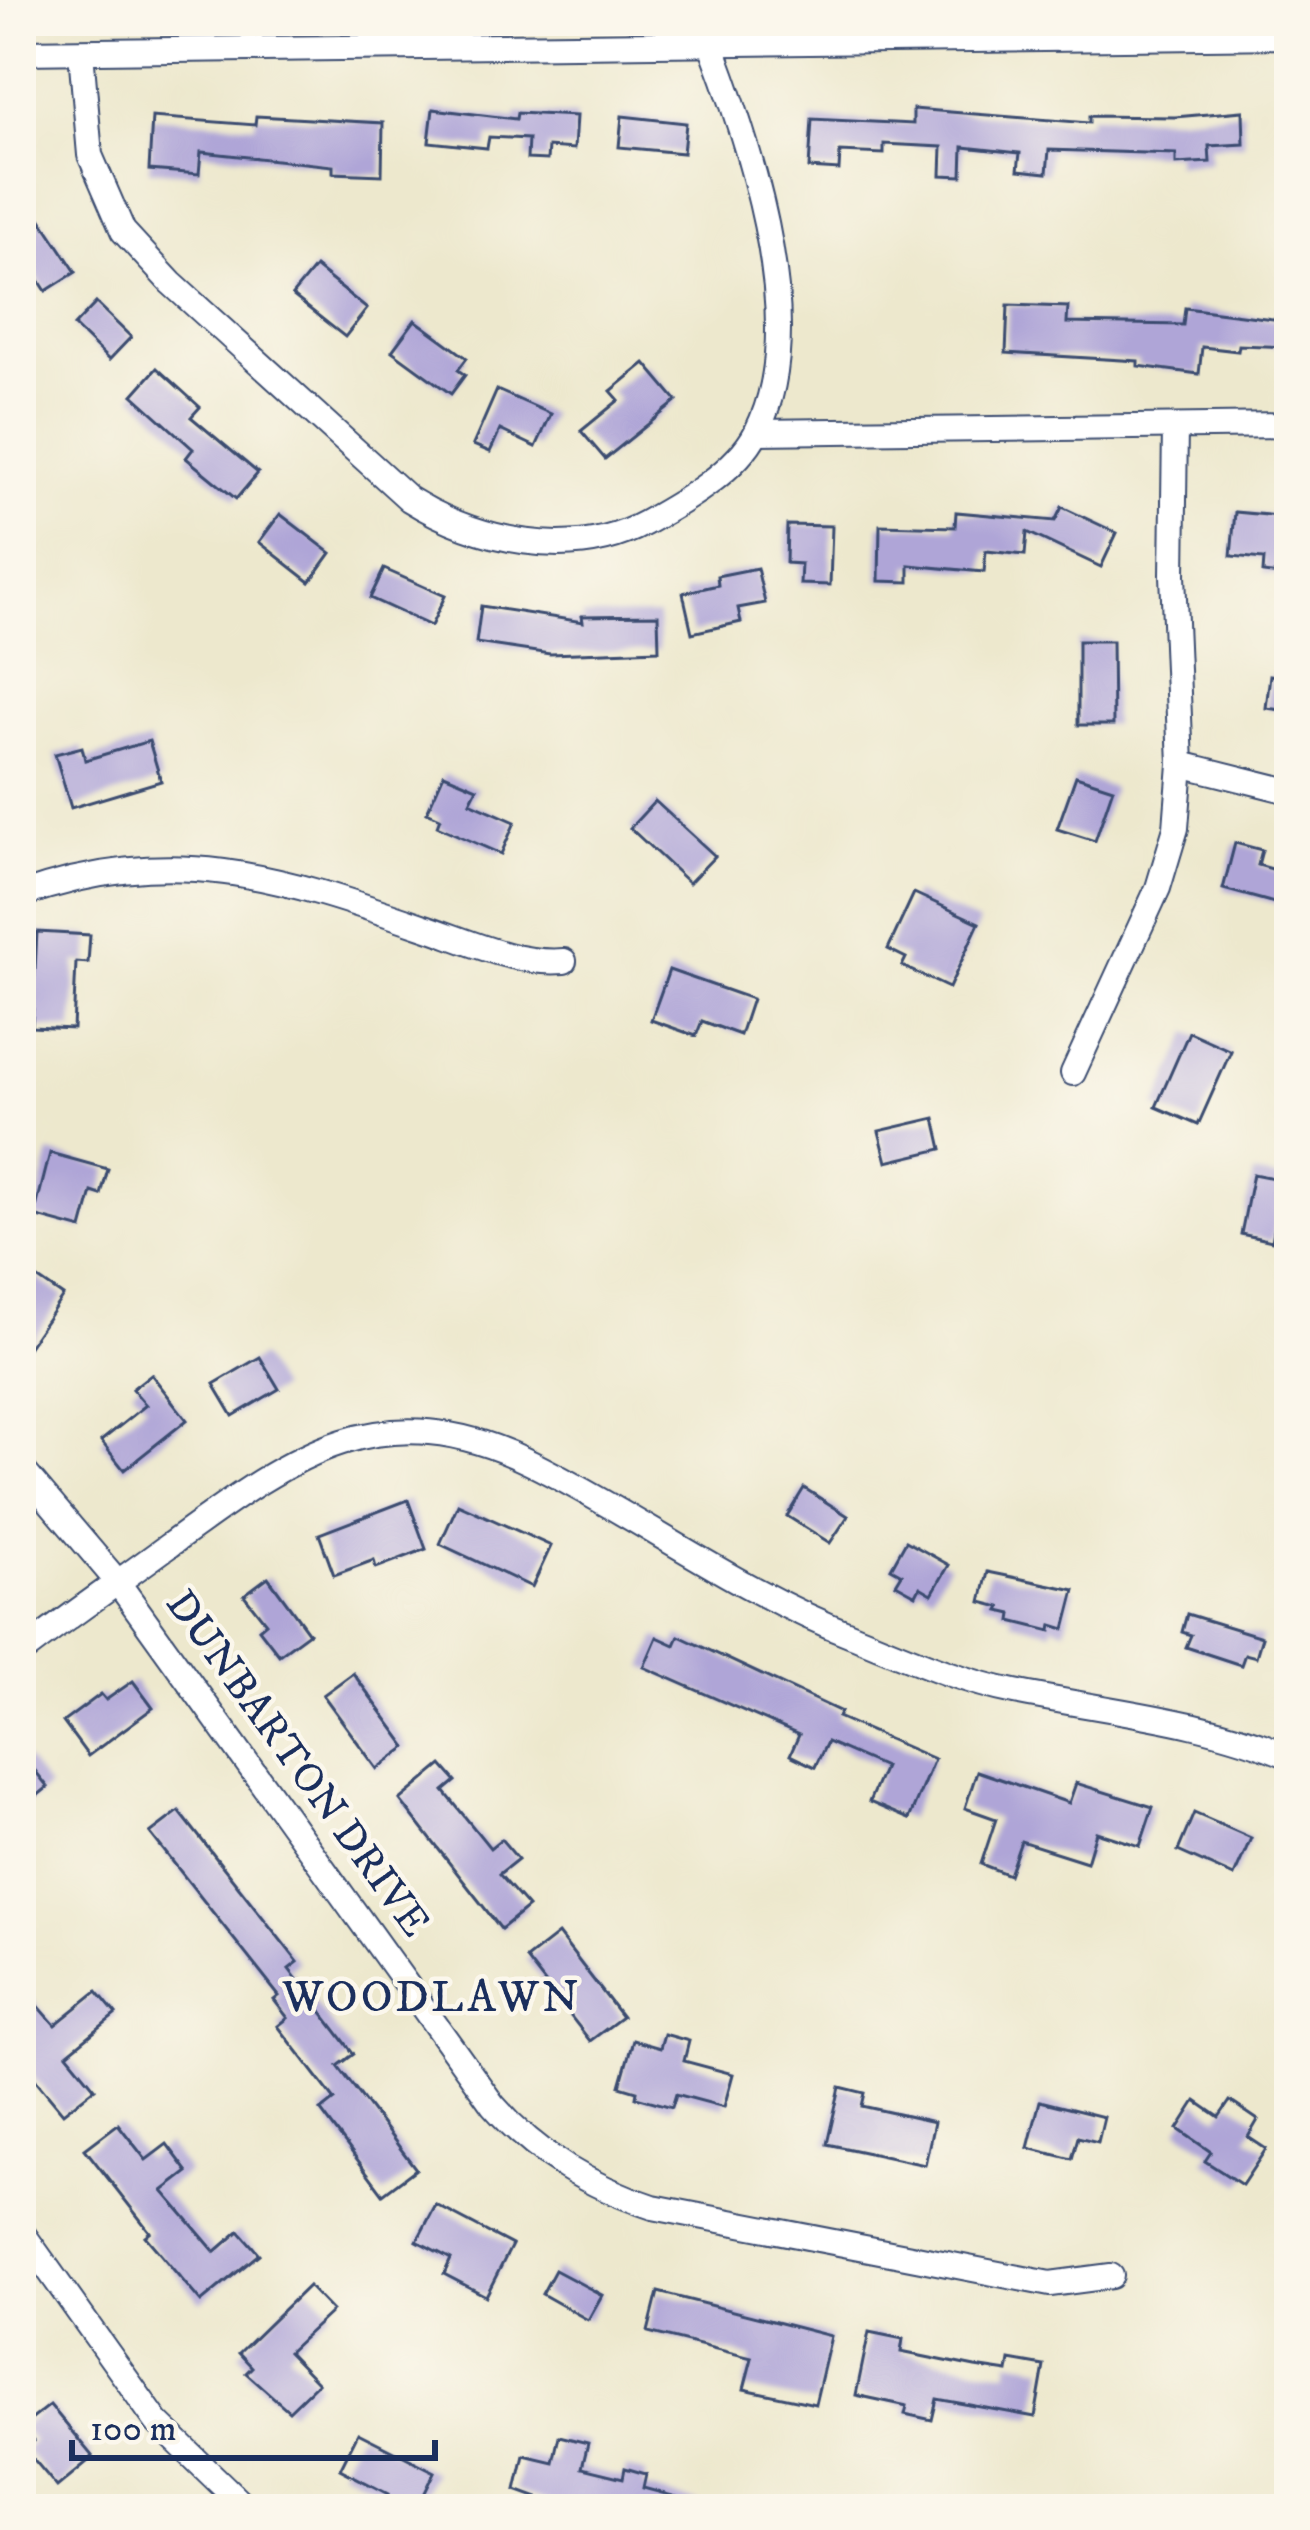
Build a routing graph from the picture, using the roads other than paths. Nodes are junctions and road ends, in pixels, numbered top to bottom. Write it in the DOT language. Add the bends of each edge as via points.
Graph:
graph roads {
  1 [pos="706,33"];
  2 [pos="1289,36"];
  3 [pos="21,52"];
  4 [pos="80,52"];
  5 [pos="1289,425"];
  6 [pos="1175,428"];
  7 [pos="757,432"];
  8 [pos="1180,764"];
  9 [pos="1289,791"];
  10 [pos="21,896"];
  11 [pos="564,961"];
  12 [pos="1073,1072"];
  13 [pos="21,1468"];
  14 [pos="116,1580"];
  15 [pos="21,1653"];
  16 [pos="1289,1756"];
  17 [pos="21,2231"];
  18 [pos="1111,2276"];
  19 [pos="247,2509"];
  1 -- 2 [label="street"];
  1 -- 4 [label="street"];
  1 -- 7 [label="street" via="766,216 778,282 774,354"];
  3 -- 4 [label="street"];
  4 -- 7 [label="street" via="89,155 133,243 409,499 450,524 536,542 622,536 695,493"];
  5 -- 6 [label="street"];
  6 -- 7 [label="street"];
  6 -- 8 [label="street"];
  8 -- 9 [label="street"];
  8 -- 12 [label="street" via="1168,858"];
  10 -- 11 [label="street" via="129,868 243,872 509,955"];
  13 -- 14 [label="street, DUNBARTON DRIVE"];
  14 -- 15 [label="street"];
  14 -- 16 [label="street" via="294,1458 352,1436 446,1435 533,1464 810,1619 921,1662 1009,1691 1235,1736"];
  14 -- 18 [label="street, DUNBARTON DRIVE" via="494,2105 565,2169 622,2197 734,2224 1050,2284"];
  17 -- 19 [label="street" via="157,2422"];
}
